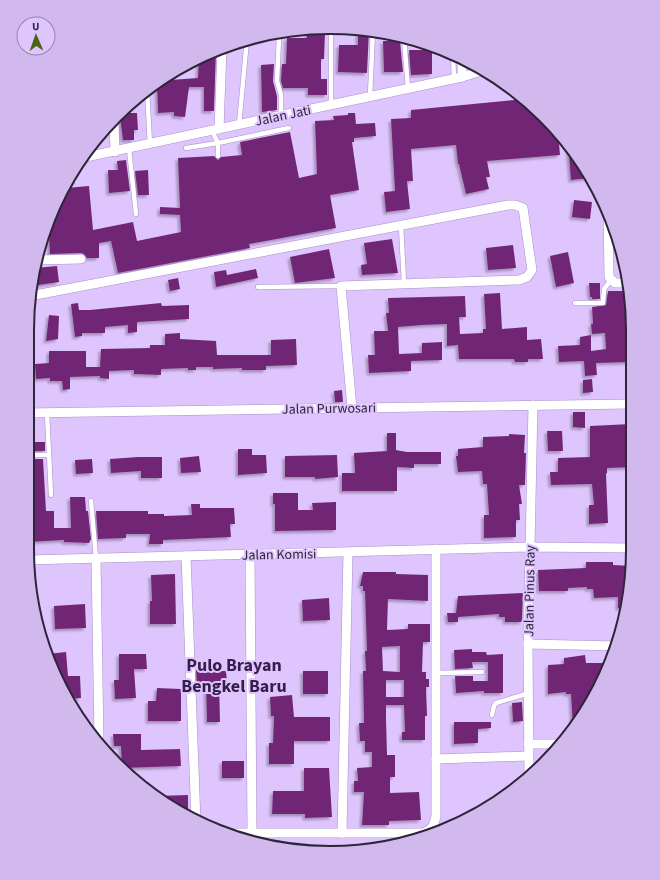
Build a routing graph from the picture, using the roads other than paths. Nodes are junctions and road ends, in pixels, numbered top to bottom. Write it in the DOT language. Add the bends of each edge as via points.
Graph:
graph roads {
  1 [pos="331,34"];
  2 [pos="279,38"];
  3 [pos="373,38"];
  4 [pos="404,43"];
  5 [pos="246,46"];
  6 [pos="221,55"];
  7 [pos="455,62"];
  8 [pos="461,65"];
  9 [pos="475,73"];
  10 [pos="458,77"];
  11 [pos="408,88"];
  12 [pos="370,96"];
  13 [pos="147,97"];
  14 [pos="331,104"];
  15 [pos="281,116"];
  16 [pos="239,125"];
  17 [pos="114,128"];
  18 [pos="289,128"];
  19 [pos="215,130"];
  20 [pos="218,143"];
  21 [pos="150,145"];
  22 [pos="186,148"];
  23 [pos="129,149"];
  24 [pos="115,152"];
  25 [pos="91,156"];
  26 [pos="218,156"];
  27 [pos="136,214"];
  28 [pos="401,225"];
  29 [pos="608,231"];
  30 [pos="81,259"];
  31 [pos="43,260"];
  32 [pos="611,280"];
  33 [pos="404,283"];
  34 [pos="622,283"];
  35 [pos="341,286"];
  36 [pos="258,287"];
  37 [pos="37,295"];
  38 [pos="575,303"];
  39 [pos="626,404"];
  40 [pos="533,405"];
  41 [pos="352,408"];
  42 [pos="47,413"];
  43 [pos="34,414"];
  44 [pos="34,455"];
  45 [pos="49,455"];
  46 [pos="51,495"];
  47 [pos="91,501"];
  48 [pos="530,547"];
  49 [pos="626,548"];
  50 [pos="436,549"];
  51 [pos="348,553"];
  52 [pos="250,554"];
  53 [pos="186,556"];
  54 [pos="96,558"];
  55 [pos="35,560"];
  56 [pos="528,644"];
  57 [pos="610,646"];
  58 [pos="482,672"];
  59 [pos="436,673"];
  60 [pos="529,693"];
  61 [pos="492,715"];
  62 [pos="99,735"];
  63 [pos="528,744"];
  64 [pos="554,744"];
  65 [pos="528,756"];
  66 [pos="436,759"];
  67 [pos="529,769"];
  68 [pos="196,813"];
  69 [pos="432,827"];
  70 [pos="241,832"];
  71 [pos="252,832"];
  72 [pos="342,833"];
  73 [pos="416,833"];
  1 -- 14 [label="lane"];
  2 -- 15 [label="lane" via="277,81 281,95"];
  3 -- 12 [label="lane"];
  4 -- 11 [label="lane"];
  5 -- 16 [label="lane"];
  6 -- 19 [label="street"];
  7 -- 10 [label="lane"];
  8 -- 10 [label="street"];
  9 -- 10 [label="street, Jalan Jati"];
  10 -- 11 [label="street, Jalan Jati"];
  11 -- 12 [label="street, Jalan Jati"];
  12 -- 14 [label="street, Jalan Jati"];
  13 -- 21 [label="lane"];
  14 -- 15 [label="street, Jalan Jati"];
  15 -- 16 [label="street, Jalan Jati"];
  16 -- 19 [label="street, Jalan Jati"];
  17 -- 24 [label="street"];
  18 -- 20 [label="lane"];
  19 -- 20 [label="lane"];
  19 -- 21 [label="street, Jalan Jati"];
  20 -- 22 [label="lane"];
  20 -- 26 [label="lane"];
  21 -- 23 [label="street, Jalan Jati"];
  23 -- 24 [label="street, Jalan Jati"];
  23 -- 27 [label="lane"];
  24 -- 25 [label="street, Jalan Jati"];
  28 -- 33 [label="lane"];
  28 -- 33 [label="street" via="515,205 523,208 532,270 527,277 519,280"];
  28 -- 37 [label="street"];
  29 -- 32 [label="street"];
  30 -- 31 [label="street"];
  32 -- 34 [label="street"];
  32 -- 38 [label="lane" via="604,289 603,303"];
  33 -- 35 [label="street"];
  35 -- 36 [label="lane"];
  35 -- 41 [label="street"];
  39 -- 40 [label="street, Jalan Purwosari"];
  40 -- 41 [label="street, Jalan Purwosari"];
  40 -- 48 [label="street, Jalan Pinus Ray"];
  41 -- 42 [label="street, Jalan Purwosari"];
  42 -- 43 [label="street, Jalan Purwosari"];
  42 -- 45 [label="lane"];
  44 -- 45 [label="lane"];
  45 -- 46 [label="lane"];
  47 -- 54 [label="lane"];
  48 -- 49 [label="street, Jalan Komisi"];
  48 -- 50 [label="street, Jalan Komisi"];
  48 -- 56 [label="street, Jalan Pinus Ray"];
  50 -- 51 [label="street, Jalan Komisi"];
  50 -- 59 [label="street"];
  51 -- 52 [label="street, Jalan Komisi"];
  51 -- 72 [label="street"];
  52 -- 53 [label="street, Jalan Komisi"];
  52 -- 71 [label="street"];
  53 -- 54 [label="street, Jalan Komisi"];
  53 -- 68 [label="street"];
  54 -- 55 [label="street, Jalan Komisi"];
  54 -- 62 [label="street"];
  56 -- 57 [label="street"];
  56 -- 60 [label="street, Jalan Pinus Ray"];
  58 -- 59 [label="lane"];
  59 -- 66 [label="street"];
  60 -- 61 [label="lane" via="496,703"];
  60 -- 63 [label="street, Jalan Pinus Ray"];
  63 -- 64 [label="street"];
  63 -- 65 [label="street, Jalan Pinus Ray"];
  65 -- 66 [label="street"];
  65 -- 67 [label="street, Jalan Pinus Ray"];
  66 -- 69 [label="street" via="436,816"];
  70 -- 71 [label="street"];
  71 -- 72 [label="street"];
  72 -- 73 [label="street"];
}
